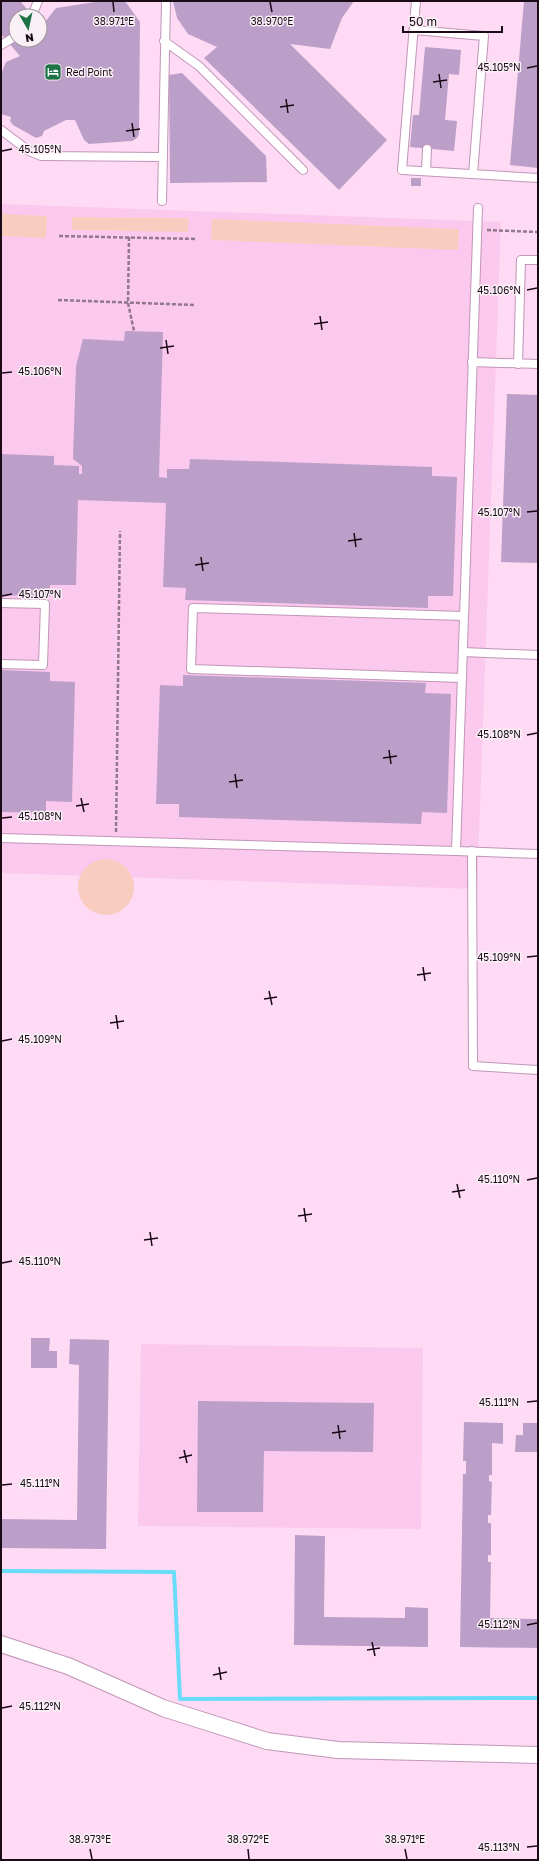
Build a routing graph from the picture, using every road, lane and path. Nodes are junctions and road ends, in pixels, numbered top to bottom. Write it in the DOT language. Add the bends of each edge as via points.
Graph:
graph roads {
  1 [pos="166,1"];
  2 [pos="416,1"];
  3 [pos="414,30"];
  4 [pos="164,41"];
  5 [pos="1,130"];
  6 [pos="427,149"];
  7 [pos="162,157"];
  8 [pos="303,170"];
  9 [pos="426,171"];
  10 [pos="473,174"];
  11 [pos="538,178"];
  12 [pos="162,201"];
  13 [pos="478,208"];
  14 [pos="477,230"];
  15 [pos="538,232"];
  16 [pos="60,236"];
  17 [pos="129,238"];
  18 [pos="197,239"];
  19 [pos="538,260"];
  20 [pos="58,300"];
  21 [pos="128,303"];
  22 [pos="195,305"];
  23 [pos="134,331"];
  24 [pos="472,362"];
  25 [pos="518,364"];
  26 [pos="538,364"];
  27 [pos="120,531"];
  28 [pos="1,603"];
  29 [pos="464,616"];
  30 [pos="463,652"];
  31 [pos="538,655"];
  32 [pos="1,664"];
  33 [pos="462,678"];
  34 [pos="1,838"];
  35 [pos="116,842"];
  36 [pos="456,851"];
  37 [pos="472,851"];
  38 [pos="538,854"];
  39 [pos="538,1070"];
  40 [pos="1,1644"];
  41 [pos="538,1755"];
  1 -- 4 [label="lane"];
  2 -- 3 [label="lane"];
  3 -- 9 [label="lane" via="402,170"];
  3 -- 10 [label="lane" via="484,36"];
  4 -- 7 [label="lane"];
  4 -- 8 [label="lane" via="199,66"];
  5 -- 7 [label="lane" via="29,151 41,156"];
  6 -- 9 [label="lane"];
  7 -- 12 [label="lane"];
  9 -- 10 [label="lane"];
  10 -- 11 [label="lane"];
  13 -- 14 [label="lane"];
  14 -- 15 [label="path"];
  14 -- 24 [label="lane"];
  16 -- 17 [label="path"];
  17 -- 18 [label="path"];
  17 -- 21 [label="path"];
  19 -- 25 [label="lane" via="522,260"];
  20 -- 21 [label="path"];
  21 -- 22 [label="path"];
  21 -- 23 [label="path"];
  24 -- 25 [label="lane"];
  24 -- 29 [label="lane"];
  25 -- 26 [label="lane"];
  27 -- 35 [label="path"];
  28 -- 32 [label="lane" via="45,604 43,665"];
  29 -- 30 [label="lane"];
  29 -- 33 [label="lane" via="193,608 191,669"];
  30 -- 31 [label="lane"];
  30 -- 33 [label="lane"];
  33 -- 36 [label="lane"];
  34 -- 35 [label="lane"];
  35 -- 36 [label="lane"];
  36 -- 37 [label="lane"];
  37 -- 38 [label="lane"];
  37 -- 39 [label="lane" via="473,1066"];
  40 -- 41 [label="street" via="68,1666 163,1708 268,1741 338,1750"];
}
